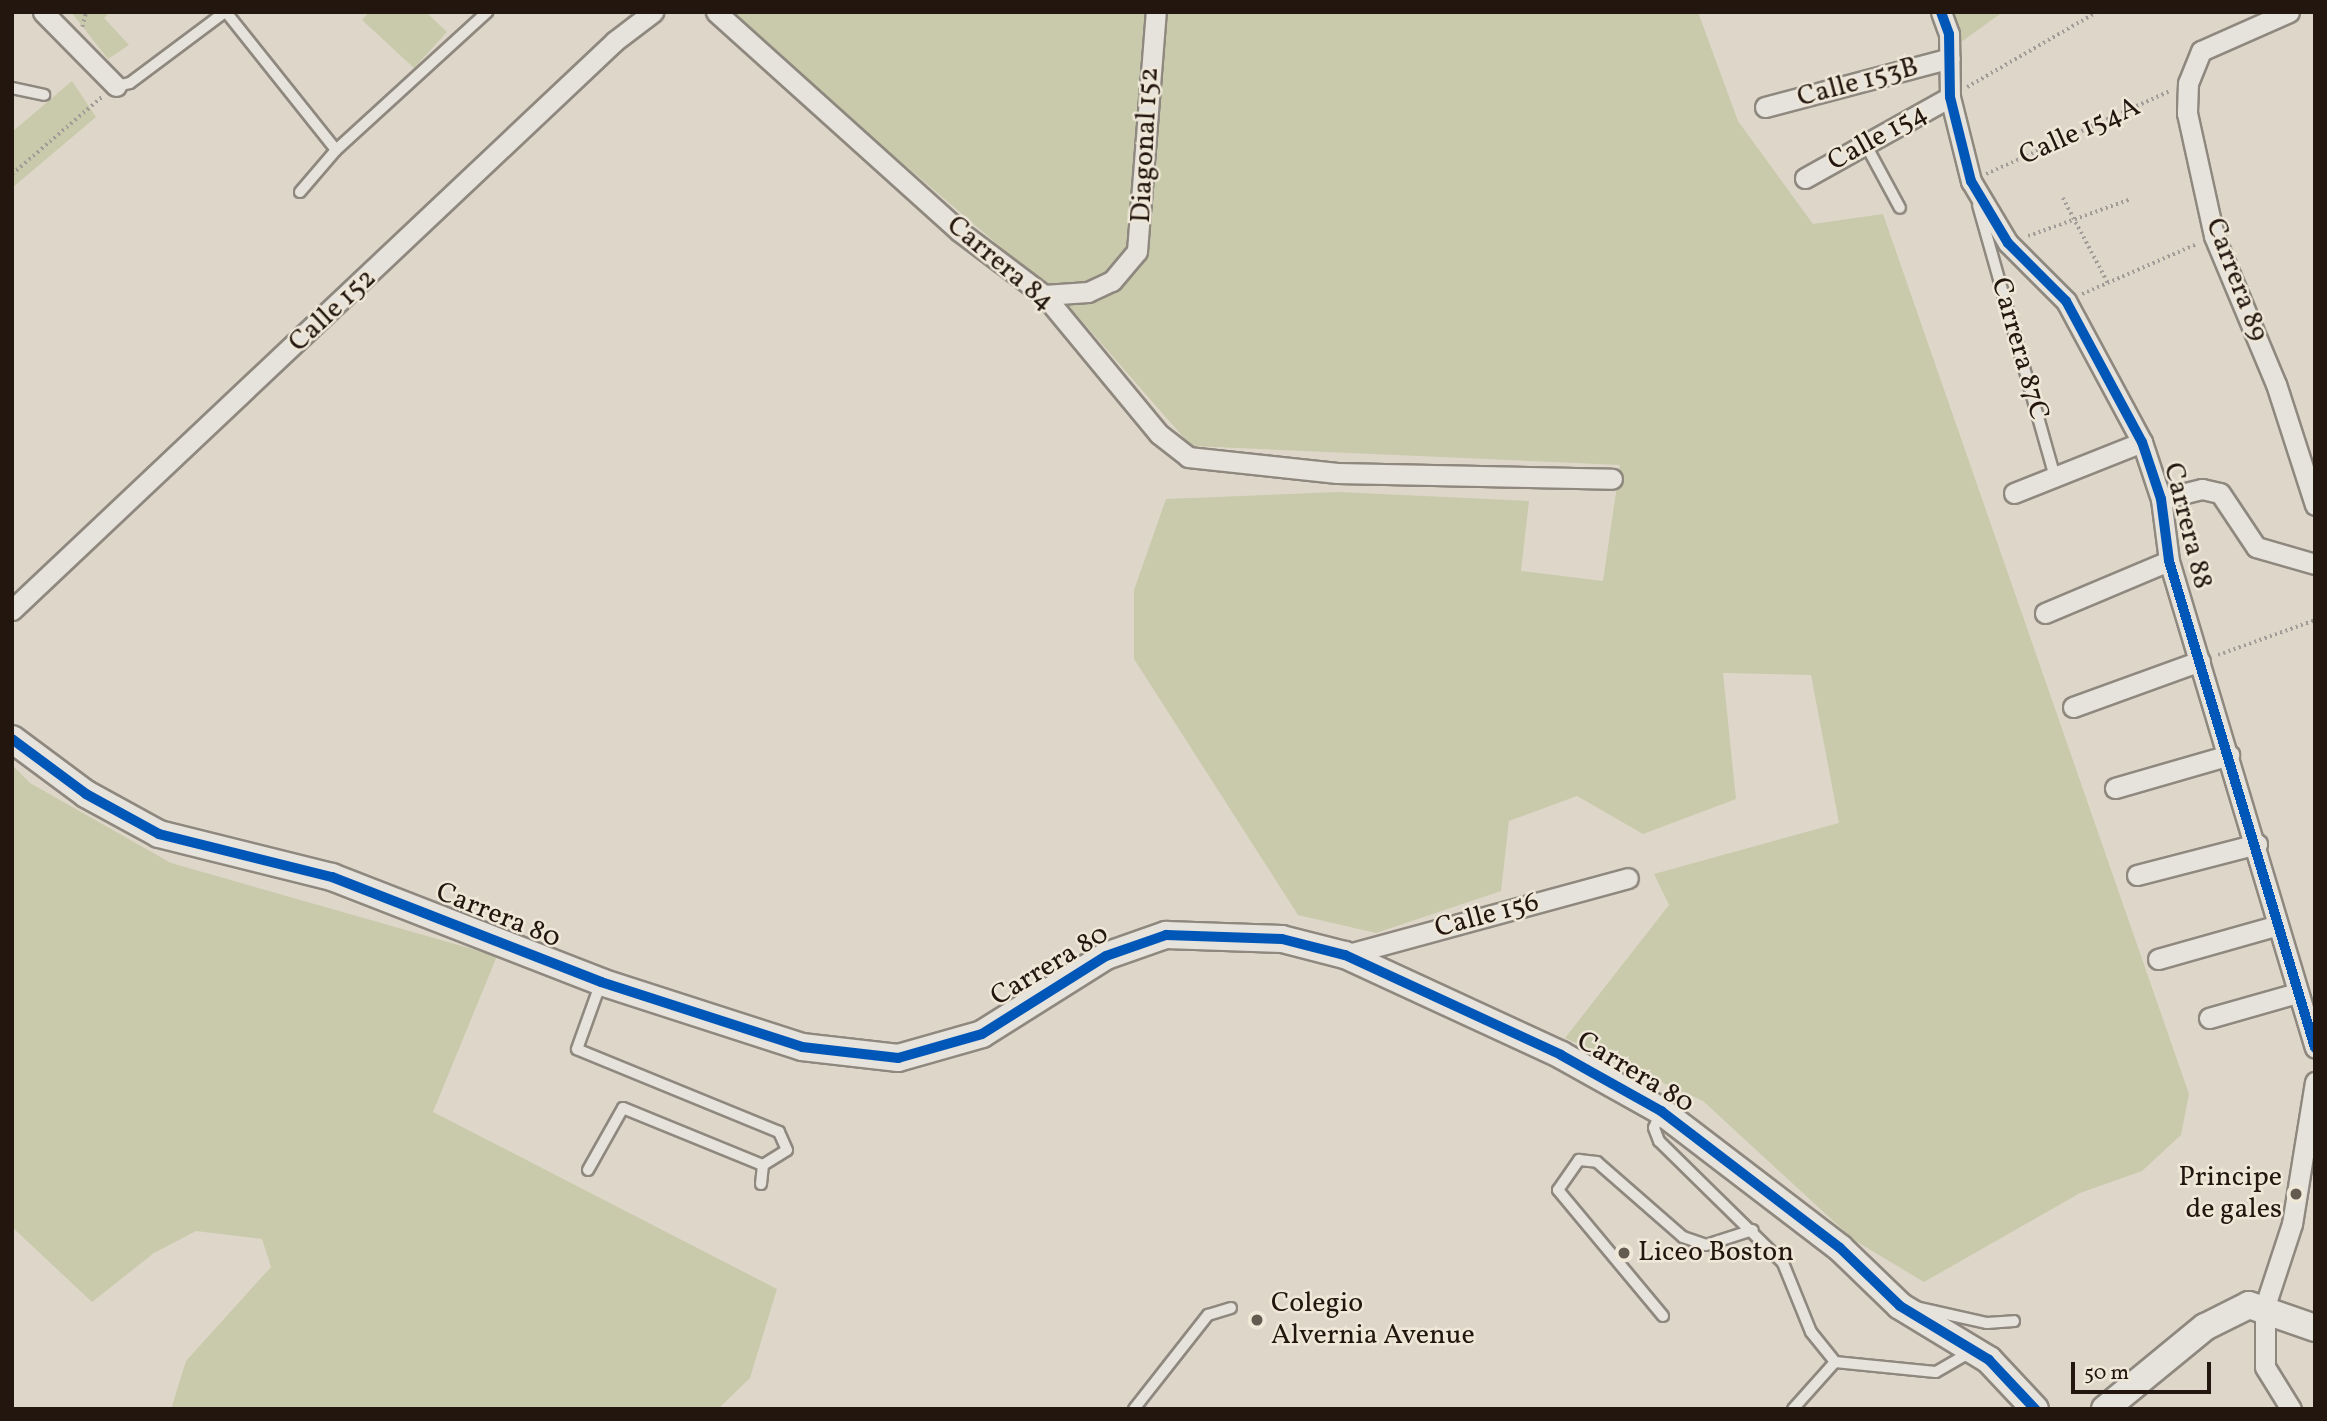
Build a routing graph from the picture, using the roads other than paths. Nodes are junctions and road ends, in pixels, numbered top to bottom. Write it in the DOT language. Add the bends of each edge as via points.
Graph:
graph roads {
  1 [pos="43,12"];
  2 [pos="225,12"];
  3 [pos="487,12"];
  4 [pos="653,12"];
  5 [pos="716,12"];
  6 [pos="1156,12"];
  7 [pos="1941,12"];
  8 [pos="2289,12"];
  9 [pos="1950,58"];
  10 [pos="116,86"];
  11 [pos="12,88"];
  12 [pos="44,95"];
  13 [pos="1950,97"];
  14 [pos="1765,107"];
  15 [pos="1867,147"];
  16 [pos="336,150"];
  17 [pos="1805,178"];
  18 [pos="1971,181"];
  19 [pos="300,192"];
  20 [pos="1900,208"];
  21 [pos="1044,295"];
  22 [pos="2143,442"];
  23 [pos="2055,477"];
  24 [pos="1612,479"];
  25 [pos="2014,493"];
  26 [pos="2161,499"];
  27 [pos="2315,505"];
  28 [pos="2169,561"];
  29 [pos="2315,564"];
  30 [pos="12,610"];
  31 [pos="2045,613"];
  32 [pos="2200,661"];
  33 [pos="2073,707"];
  34 [pos="12,739"];
  35 [pos="2228,754"];
  36 [pos="2115,788"];
  37 [pos="2257,844"];
  38 [pos="2137,875"];
  39 [pos="1628,878"];
  40 [pos="2275,926"];
  41 [pos="1345,955"];
  42 [pos="2158,959"];
  43 [pos="601,982"];
  44 [pos="2297,993"];
  45 [pos="2209,1018"];
  46 [pos="2315,1048"];
  47 [pos="2315,1082"];
  48 [pos="1661,1111"];
  49 [pos="763,1165"];
  50 [pos="588,1170"];
  51 [pos="761,1184"];
  52 [pos="1753,1230"];
  53 [pos="1900,1306"];
  54 [pos="2265,1306"];
  55 [pos="1231,1308"];
  56 [pos="1662,1316"];
  57 [pos="2014,1321"];
  58 [pos="2315,1328"];
  59 [pos="1973,1349"];
  60 [pos="1835,1362"];
  61 [pos="1134,1409"];
  62 [pos="1793,1409"];
  63 [pos="2035,1409"];
  64 [pos="2105,1409"];
  65 [pos="2291,1409"];
  1 -- 10 [label="street"];
  2 -- 10 [label="lane" via="130,83"];
  2 -- 16 [label="lane"];
  3 -- 16 [label="lane"];
  4 -- 30 [label="street, Calle 152" via="615,41"];
  5 -- 21 [label="street, Carrera 84" via="959,231"];
  6 -- 21 [label="street, Diagonal 152" via="1138,251 1112,282 1088,292"];
  7 -- 9 [label="street, Carrera 88"];
  8 -- 27 [label="street, Carrera 89" via="2201,51 2188,83 2187,113 2214,236 2276,384"];
  9 -- 13 [label="street, Carrera 88"];
  9 -- 14 [label="street, Calle 153B"];
  11 -- 12 [label="lane"];
  13 -- 15 [label="street, Calle 154"];
  13 -- 18 [label="street, Carrera 88"];
  15 -- 17 [label="street, Calle 154"];
  15 -- 20 [label="lane"];
  16 -- 19 [label="lane"];
  18 -- 22 [label="street, Carrera 88" via="2008,243 2066,301"];
  18 -- 23 [label="lane, Carrera 87C"];
  21 -- 24 [label="street, Carrera 84" via="1172,448 1188,457 1337,473"];
  22 -- 23 [label="street"];
  22 -- 26 [label="street, Carrera 88"];
  23 -- 25 [label="street"];
  26 -- 28 [label="street, Carrera 88"];
  26 -- 29 [label="street" via="2202,489 2220,493 2256,547"];
  28 -- 31 [label="street"];
  28 -- 32 [label="street, Carrera 88"];
  32 -- 33 [label="street"];
  32 -- 35 [label="street, Carrera 88"];
  34 -- 43 [label="street, Carrera 80" via="86,794 159,834 332,877"];
  35 -- 36 [label="street"];
  35 -- 37 [label="street, Carrera 88"];
  37 -- 38 [label="street"];
  37 -- 40 [label="street, Carrera 88"];
  39 -- 41 [label="street, Calle 156"];
  40 -- 42 [label="street"];
  40 -- 44 [label="street, Carrera 88"];
  41 -- 43 [label="street, Carrera 80" via="1282,939 1140,940 982,1034 898,1058 802,1046"];
  41 -- 48 [label="street, Carrera 80" via="1561,1055"];
  43 -- 49 [label="lane" via="578,1049 779,1132 787,1150"];
  44 -- 45 [label="street"];
  44 -- 46 [label="street, Carrera 88"];
  47 -- 54 [label="street" via="2292,1224"];
  48 -- 52 [label="lane" via="1654,1128 1659,1141"];
  48 -- 53 [label="street, Carrera 80" via="1840,1248"];
  49 -- 50 [label="lane" via="623,1108"];
  49 -- 51 [label="lane"];
  52 -- 56 [label="lane" via="1706,1245 1683,1237 1597,1162 1579,1160 1558,1190"];
  52 -- 60 [label="lane" via="1783,1263 1811,1332"];
  53 -- 57 [label="lane" via="1942,1309 1987,1323"];
  53 -- 59 [label="street, Carrera 80"];
  54 -- 58 [label="street"];
  54 -- 64 [label="street" via="2249,1305 2204,1327"];
  54 -- 65 [label="street" via="2265,1367"];
  55 -- 61 [label="lane" via="1208,1315"];
  59 -- 60 [label="lane" via="1936,1372"];
  59 -- 63 [label="street, Carrera 80"];
  60 -- 62 [label="lane"];
}
